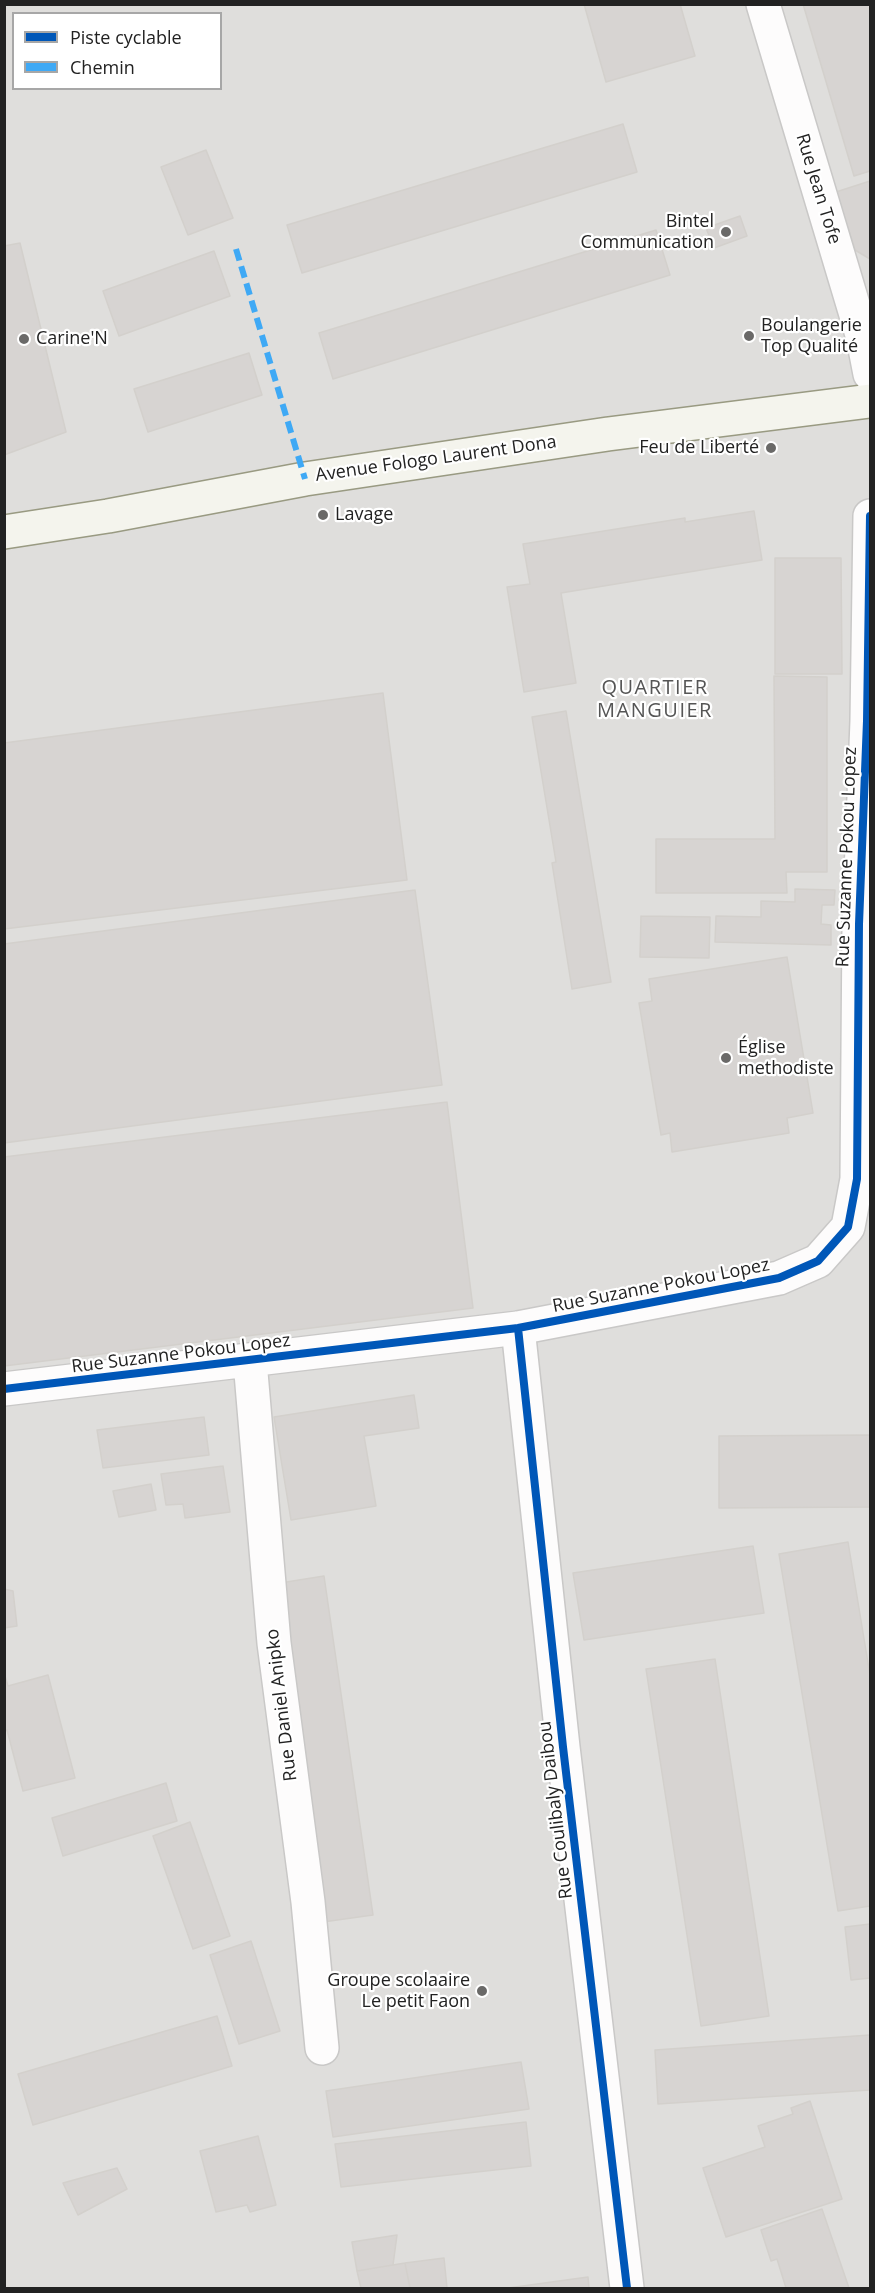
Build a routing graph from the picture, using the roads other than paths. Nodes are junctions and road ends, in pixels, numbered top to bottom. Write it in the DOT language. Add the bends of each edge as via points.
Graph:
graph roads {
  1 [pos="763,4"];
  2 [pos="870,374"];
  3 [pos="870,401"];
  4 [pos="870,516"];
  5 [pos="4,532"];
  6 [pos="518,1328"];
  7 [pos="250,1361"];
  8 [pos="4,1389"];
  9 [pos="322,2048"];
  10 [pos="627,2289"];
  1 -- 2 [label="street, Rue Jean Tofe" via="863,338"];
  3 -- 5 [label="street, Avenue Fologo Laurent Dona" via="608,434 305,479"];
  4 -- 6 [label="street, Rue Suzanne Pokou Lopez" via="857,1179 848,1227 818,1261 779,1278"];
  6 -- 7 [label="street, Rue Suzanne Pokou Lopez"];
  6 -- 10 [label="street, Rue Coulibaly Daibou"];
  7 -- 8 [label="street, Rue Suzanne Pokou Lopez"];
  7 -- 9 [label="street, Rue Daniel Anipko" via="274,1643 308,1902"];
}
